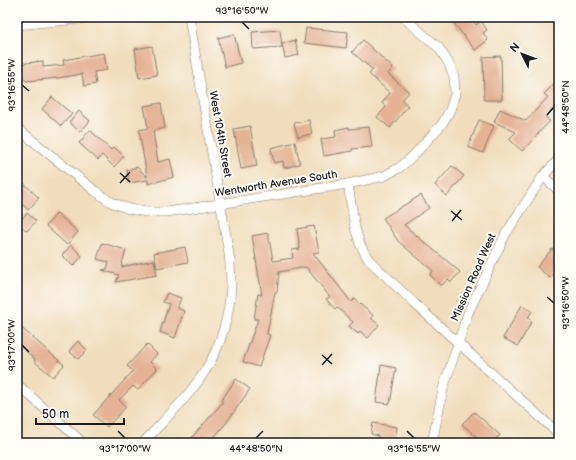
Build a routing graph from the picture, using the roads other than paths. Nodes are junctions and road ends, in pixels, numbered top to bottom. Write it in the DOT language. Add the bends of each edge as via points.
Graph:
graph roads {
  1 [pos="99,17"];
  2 [pos="189,17"];
  3 [pos="403,17"];
  4 [pos="17,25"];
  5 [pos="17,128"];
  6 [pos="559,159"];
  7 [pos="543,176"];
  8 [pos="348,184"];
  9 [pos="559,191"];
  10 [pos="221,204"];
  11 [pos="458,344"];
  12 [pos="17,384"];
  13 [pos="559,434"];
  14 [pos="83,443"];
  15 [pos="143,443"];
  16 [pos="432,443"];
  1 -- 4 [label="street"];
  2 -- 10 [label="street, West 104th Street"];
  3 -- 8 [label="street" via="439,48 448,62 454,77 455,94 450,110 442,124 399,168 384,176"];
  5 -- 10 [label="street, Wentworth Avenue South" via="95,192 129,209 167,212"];
  6 -- 7 [label="street, Mission Road West"];
  7 -- 9 [label="street"];
  7 -- 11 [label="street, Mission Road West" via="505,235 468,313"];
  8 -- 10 [label="street, Wentworth Avenue South"];
  8 -- 11 [label="street, Wentworth Avenue South" via="355,228 368,259"];
  10 -- 15 [label="street, West 104th Street" via="231,284 228,314 219,343 201,377"];
  11 -- 13 [label="street, Wentworth Avenue South"];
  11 -- 16 [label="street, Mission Road West" via="443,389"];
  12 -- 14 [label="street"];
}
